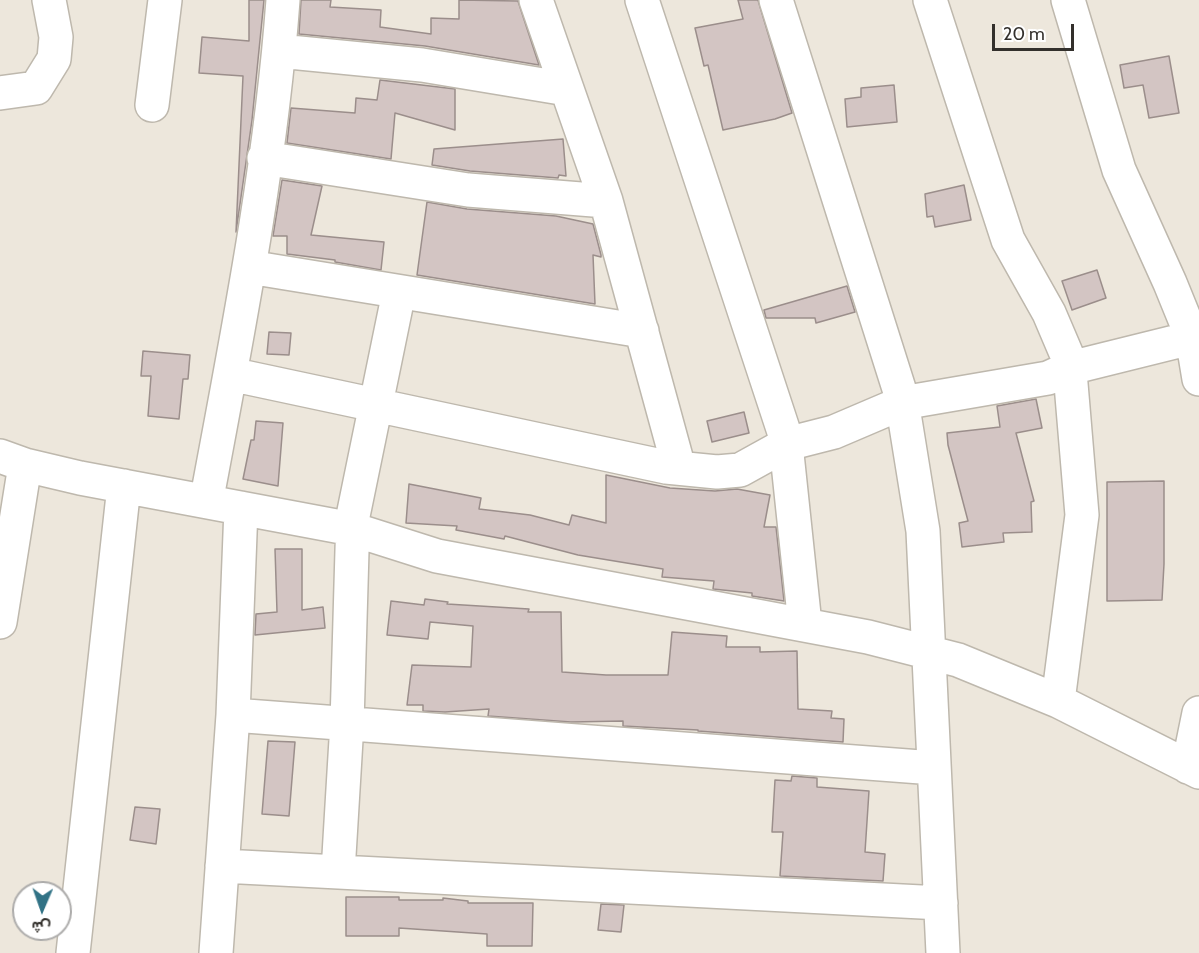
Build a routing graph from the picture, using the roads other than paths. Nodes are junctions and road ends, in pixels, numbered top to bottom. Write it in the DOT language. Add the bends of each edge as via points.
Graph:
graph roads {
  1 [pos="49,0"];
  2 [pos="165,0"];
  3 [pos="283,0"];
  4 [pos="536,0"];
  5 [pos="642,0"];
  6 [pos="776,0"];
  7 [pos="930,0"];
  8 [pos="1068,0"];
  9 [pos="279,51"];
  10 [pos="567,89"];
  11 [pos="0,93"];
  12 [pos="152,105"];
  13 [pos="264,158"];
  14 [pos="606,201"];
  15 [pos="249,267"];
  16 [pos="399,292"];
  17 [pos="642,330"];
  18 [pos="1195,337"];
  19 [pos="1070,368"];
  20 [pos="230,374"];
  21 [pos="1199,379"];
  22 [pos="902,403"];
  23 [pos="375,405"];
  24 [pos="787,444"];
  25 [pos="12,461"];
  26 [pos="679,468"];
  27 [pos="124,486"];
  28 [pos="209,487"];
  29 [pos="241,508"];
  30 [pos="352,529"];
  31 [pos="804,615"];
  32 [pos="0,622"];
  33 [pos="929,653"];
  34 [pos="1058,701"];
  35 [pos="1199,713"];
  36 [pos="233,715"];
  37 [pos="347,723"];
  38 [pos="934,768"];
  39 [pos="1194,770"];
  40 [pos="222,866"];
  41 [pos="338,872"];
  42 [pos="940,903"];
  43 [pos="73,953"];
  44 [pos="216,953"];
  45 [pos="943,953"];
  1 -- 11 [label="street" via="56,37 54,59 36,88"];
  2 -- 12 [label="street"];
  3 -- 9 [label="street"];
  4 -- 10 [label="street"];
  5 -- 24 [label="street"];
  6 -- 22 [label="street"];
  7 -- 19 [label="street" via="1008,240 1049,313"];
  8 -- 18 [label="street" via="1119,170"];
  9 -- 10 [label="street" via="422,65"];
  9 -- 13 [label="street"];
  10 -- 14 [label="street"];
  13 -- 14 [label="street" via="468,190"];
  13 -- 15 [label="street"];
  14 -- 17 [label="street"];
  15 -- 16 [label="street"];
  15 -- 20 [label="street"];
  16 -- 17 [label="street"];
  16 -- 23 [label="street"];
  17 -- 26 [label="street"];
  18 -- 19 [label="street"];
  18 -- 21 [label="street"];
  19 -- 22 [label="street" via="1048,378"];
  19 -- 34 [label="street" via="1082,515"];
  20 -- 23 [label="street"];
  20 -- 28 [label="street"];
  22 -- 24 [label="street" via="834,432"];
  22 -- 33 [label="street" via="923,531"];
  23 -- 26 [label="street"];
  23 -- 30 [label="street"];
  24 -- 26 [label="street" via="740,470"];
  24 -- 31 [label="street"];
  25 -- 27 [label="street"];
  25 -- 32 [label="street"];
  27 -- 29 [label="street"];
  27 -- 43 [label="street"];
  29 -- 30 [label="street"];
  29 -- 36 [label="street"];
  30 -- 33 [label="street" via="436,556 868,637"];
  30 -- 37 [label="street"];
  33 -- 34 [label="street" via="958,660"];
  33 -- 38 [label="street"];
  34 -- 39 [label="street"];
  35 -- 39 [label="street"];
  36 -- 37 [label="street"];
  36 -- 40 [label="street"];
  37 -- 38 [label="street"];
  37 -- 41 [label="street"];
  38 -- 42 [label="street"];
  40 -- 41 [label="street"];
  40 -- 44 [label="street"];
  41 -- 42 [label="street"];
  42 -- 45 [label="street"];
}
